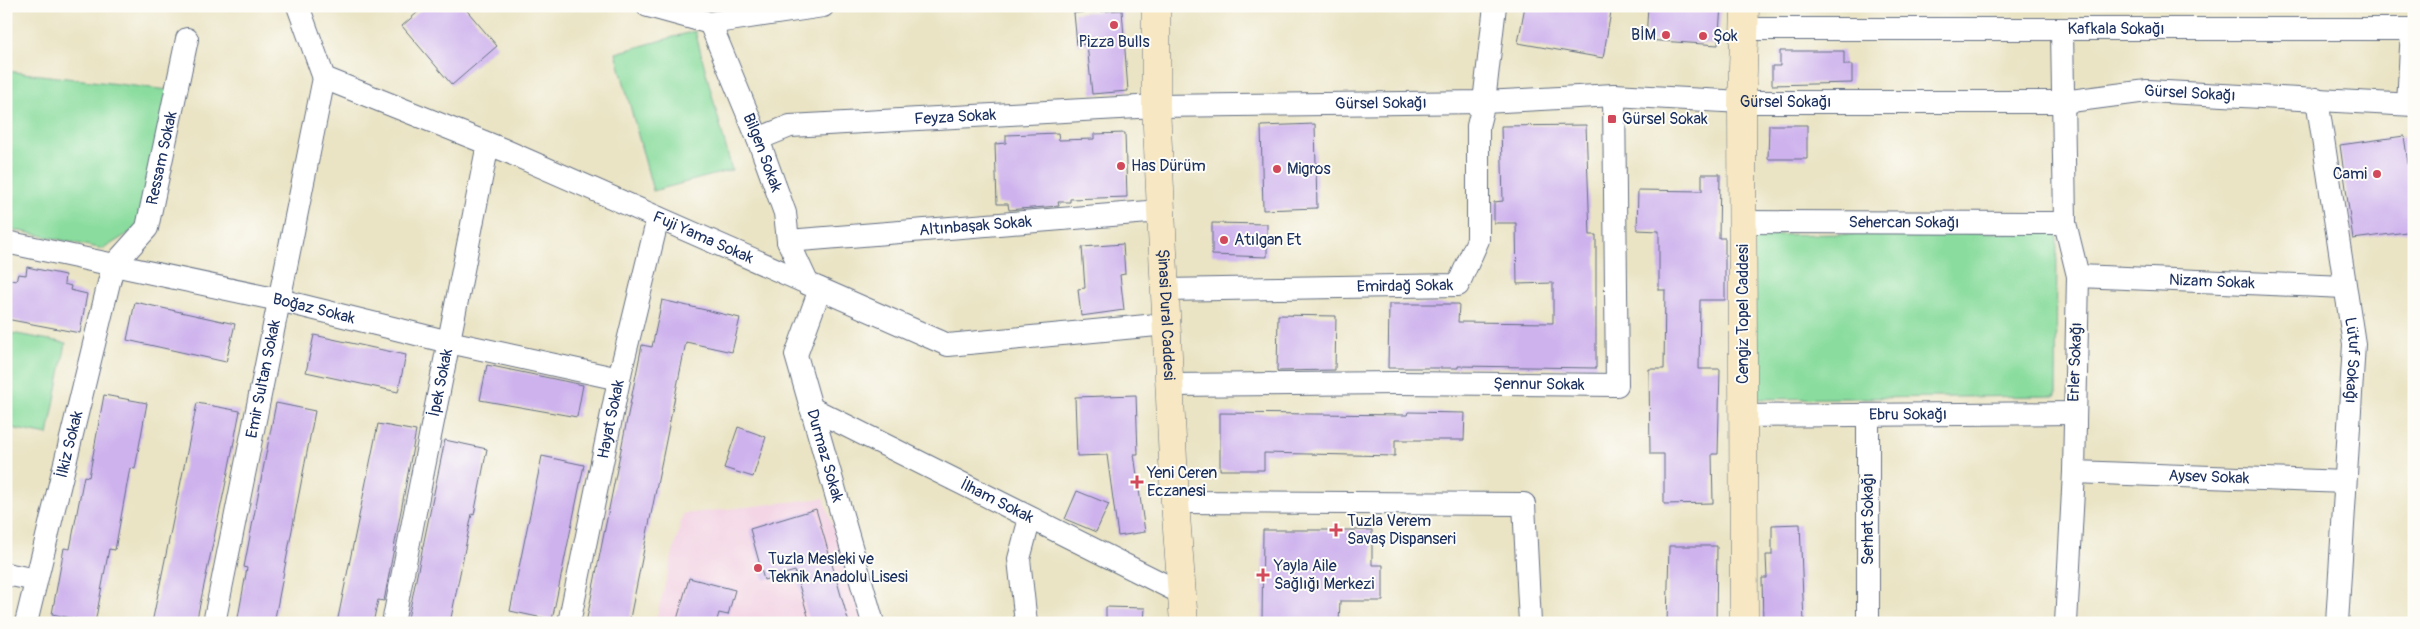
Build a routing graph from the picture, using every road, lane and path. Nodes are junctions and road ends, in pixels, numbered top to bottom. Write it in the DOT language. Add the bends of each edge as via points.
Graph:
graph roads {
  1 [pos="298,6"];
  2 [pos="648,6"];
  3 [pos="822,6"];
  4 [pos="1156,6"];
  5 [pos="1495,6"];
  6 [pos="1745,18"];
  7 [pos="710,23"];
  8 [pos="2062,29"];
  9 [pos="187,39"];
  10 [pos="324,78"];
  11 [pos="1614,95"];
  12 [pos="2318,99"];
  13 [pos="1484,102"];
  14 [pos="1742,102"];
  15 [pos="2063,102"];
  16 [pos="2411,105"];
  17 [pos="1156,106"];
  18 [pos="758,139"];
  19 [pos="488,144"];
  20 [pos="1161,211"];
  21 [pos="658,218"];
  22 [pos="1743,222"];
  23 [pos="2065,223"];
  24 [pos="788,241"];
  25 [pos="6,242"];
  26 [pos="113,266"];
  27 [pos="2078,276"];
  28 [pos="814,286"];
  29 [pos="2345,287"];
  30 [pos="1165,290"];
  31 [pos="279,300"];
  32 [pos="1167,324"];
  33 [pos="449,342"];
  34 [pos="619,379"];
  35 [pos="1170,385"];
  36 [pos="811,408"];
  37 [pos="2074,413"];
  38 [pos="1743,416"];
  39 [pos="1868,416"];
  40 [pos="2074,472"];
  41 [pos="2345,482"];
  42 [pos="1175,502"];
  43 [pos="1030,518"];
  44 [pos="6,574"];
  45 [pos="36,580"];
  46 [pos="1181,593"];
  47 [pos="26,623"];
  48 [pos="214,623"];
  49 [pos="393,623"];
  50 [pos="569,623"];
  51 [pos="874,623"];
  52 [pos="1026,623"];
  53 [pos="1184,623"];
  54 [pos="1530,623"];
  55 [pos="1744,623"];
  56 [pos="1868,623"];
  57 [pos="2066,623"];
  58 [pos="2337,623"];
  1 -- 10 [label="street"];
  2 -- 7 [label="street"];
  3 -- 7 [label="street"];
  4 -- 17 [label="street, Şinasi Dural Caddesi"];
  5 -- 13 [label="street"];
  6 -- 8 [label="street, Kafkala Sokağı"];
  6 -- 14 [label="street, Cengiz Topel Caddesi"];
  7 -- 18 [label="street, Bilgen Sokak"];
  8 -- 15 [label="street, Erler Sokağı"];
  8 -- 16 [label="street, Kafkala Sokağı" via="2412,29"];
  9 -- 26 [label="street, Ressam Sokak" via="147,228"];
  10 -- 19 [label="street, Fuji Yama Sokak"];
  10 -- 31 [label="street, Emir Sultan Sokak"];
  11 -- 13 [label="street, Gürsel Sokağı"];
  11 -- 14 [label="street, Gürsel Sokağı"];
  11 -- 35 [label="street, Şennur Sokak" via="1617,385 1397,382"];
  12 -- 15 [label="street, Gürsel Sokağı" via="2147,91"];
  12 -- 16 [label="street, Gürsel Sokağı"];
  12 -- 29 [label="street, Lütuf Sokağı"];
  13 -- 17 [label="street, Gürsel Sokağı"];
  13 -- 30 [label="street, Emirdağ Sokak" via="1478,126 1478,240 1458,285"];
  14 -- 15 [label="street, Gürsel Sokağı"];
  14 -- 22 [label="street, Cengiz Topel Caddesi"];
  15 -- 23 [label="street, Erler Sokağı"];
  17 -- 18 [label="street, Feyza Sokak" via="790,126"];
  17 -- 20 [label="street, Şinasi Dural Caddesi"];
  18 -- 24 [label="street, Bilgen Sokak" via="785,213"];
  19 -- 21 [label="street, Fuji Yama Sokak"];
  19 -- 33 [label="street, İpek Sokak"];
  20 -- 24 [label="street, Altınbaşak Sokak"];
  20 -- 30 [label="street, Şinasi Dural Caddesi"];
  21 -- 28 [label="street, Fuji Yama Sokak"];
  21 -- 34 [label="street, Hayat Sokak"];
  22 -- 23 [label="street, Sehercan Sokağı"];
  22 -- 38 [label="street, Cengiz Topel Caddesi"];
  23 -- 27 [label="street, Erler Sokağı"];
  24 -- 28 [label="street, Bilgen Sokak"];
  25 -- 26 [label="street, Boğaz Sokak"];
  26 -- 31 [label="street, Boğaz Sokak"];
  26 -- 45 [label="street, İlkiz Sokak"];
  27 -- 29 [label="street, Nizam Sokak"];
  27 -- 37 [label="street, Erler Sokağı"];
  28 -- 32 [label="street, Fuji Yama Sokak" via="948,345"];
  28 -- 36 [label="street, Durmaz Sokak" via="796,355"];
  29 -- 41 [label="street, Lütuf Sokağı" via="2354,344"];
  30 -- 32 [label="street, Şinasi Dural Caddesi"];
  31 -- 33 [label="street, Boğaz Sokak"];
  31 -- 48 [label="street, Emir Sultan Sokak"];
  32 -- 35 [label="street, Şinasi Dural Caddesi"];
  33 -- 34 [label="street, Boğaz Sokak"];
  33 -- 49 [label="street, İpek Sokak"];
  34 -- 50 [label="street, Hayat Sokak"];
  35 -- 42 [label="street, Şinasi Dural Caddesi"];
  36 -- 43 [label="street, İlham Sokak"];
  36 -- 51 [label="street, Durmaz Sokak"];
  37 -- 39 [label="street, Ebru Sokağı"];
  37 -- 40 [label="street, Erler Sokağı"];
  38 -- 39 [label="street, Ebru Sokağı"];
  38 -- 55 [label="street, Cengiz Topel Caddesi"];
  39 -- 56 [label="street, Serhat Sokağı"];
  40 -- 41 [label="street, Aysev Sokak"];
  40 -- 57 [label="street, Erler Sokağı"];
  41 -- 58 [label="street, Lütuf Sokağı"];
  42 -- 46 [label="street, Şinasi Dural Caddesi"];
  42 -- 54 [label="street" via="1524,504"];
  43 -- 46 [label="street, İlham Sokak"];
  43 -- 52 [label="street" via="1019,559"];
  44 -- 45 [label="street"];
  45 -- 47 [label="street, İlkiz Sokak"];
  46 -- 53 [label="street, Şinasi Dural Caddesi"];
}
